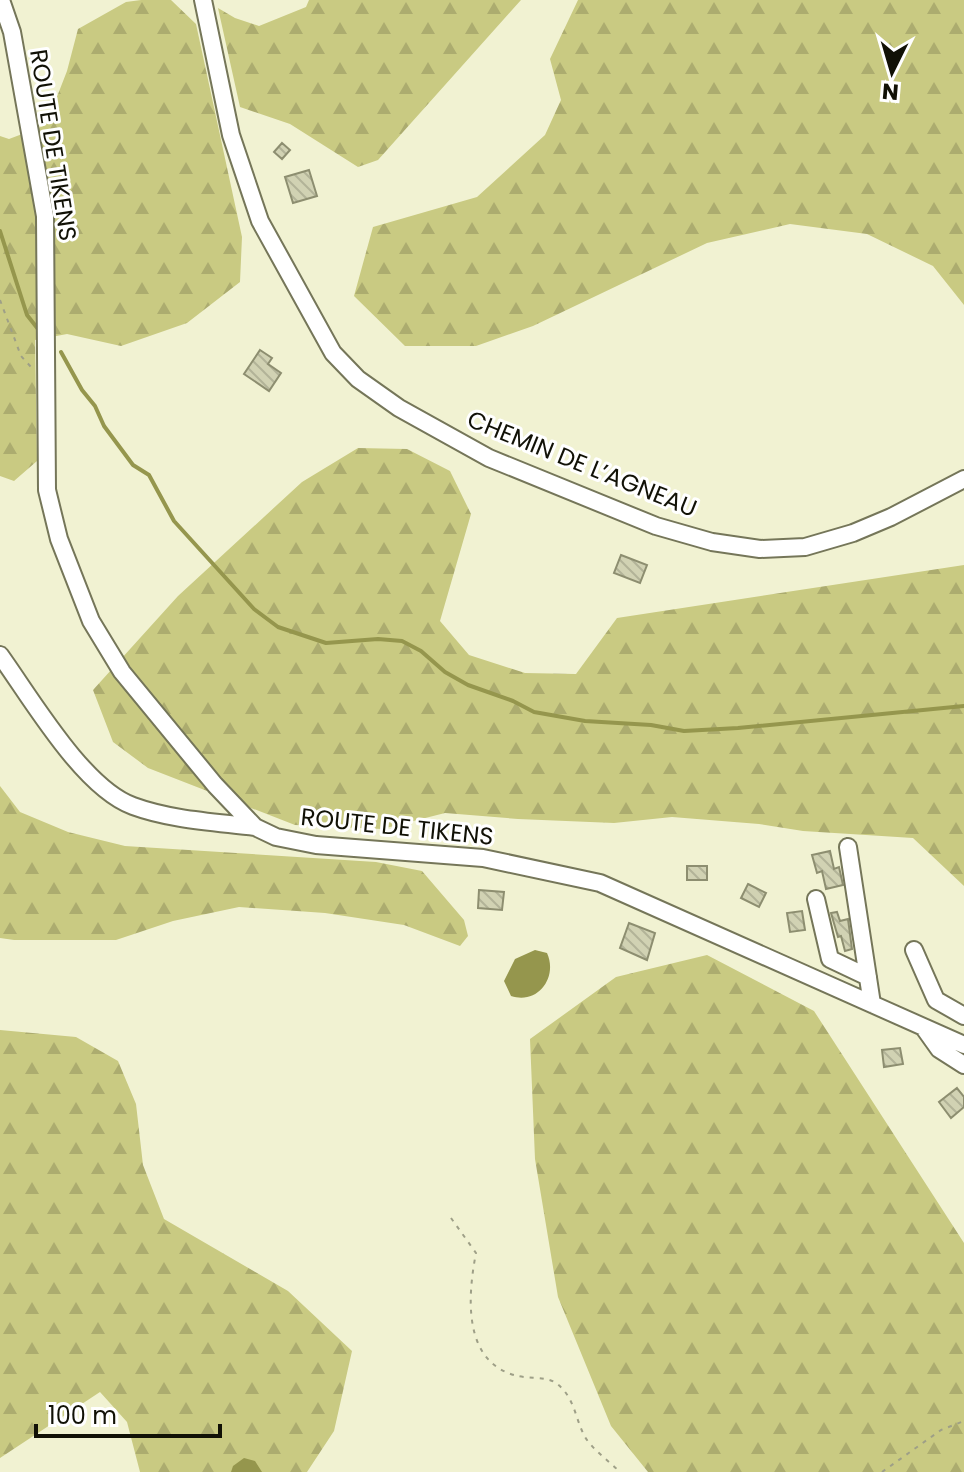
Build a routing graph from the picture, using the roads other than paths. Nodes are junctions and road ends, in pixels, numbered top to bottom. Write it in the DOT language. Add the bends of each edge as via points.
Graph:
graph roads {
  1 [pos="1,0"];
  2 [pos="203,0"];
  3 [pos="964,479"];
  4 [pos="0,655"];
  5 [pos="255,827"];
  6 [pos="848,847"];
  7 [pos="816,899"];
  8 [pos="914,950"];
  9 [pos="868,977"];
  10 [pos="872,1004"];
  11 [pos="964,1016"];
  12 [pos="923,1027"];
  13 [pos="964,1045"];
  14 [pos="964,1065"];
  1 -- 5 [label="street, ROUTE DE TIKENS" via="12,32 45,216 47,490 59,539 91,621 122,672"];
  2 -- 3 [label="street, CHEMIN DE L’AGNEAU" via="231,135 260,221 333,353 399,408 489,458 656,526 760,549 805,547 853,533"];
  4 -- 5 [label="street" via="103,790 132,806"];
  5 -- 10 [label="street, ROUTE DE TIKENS" via="316,845 483,858 600,883"];
  6 -- 9 [label="street"];
  7 -- 9 [label="street" via="830,959"];
  8 -- 11 [label="street" via="936,1000"];
  9 -- 10 [label="street"];
  10 -- 12 [label="street, ROUTE DE TIKENS"];
  12 -- 13 [label="street, ROUTE DE TIKENS"];
  12 -- 14 [label="street" via="939,1049"];
}
